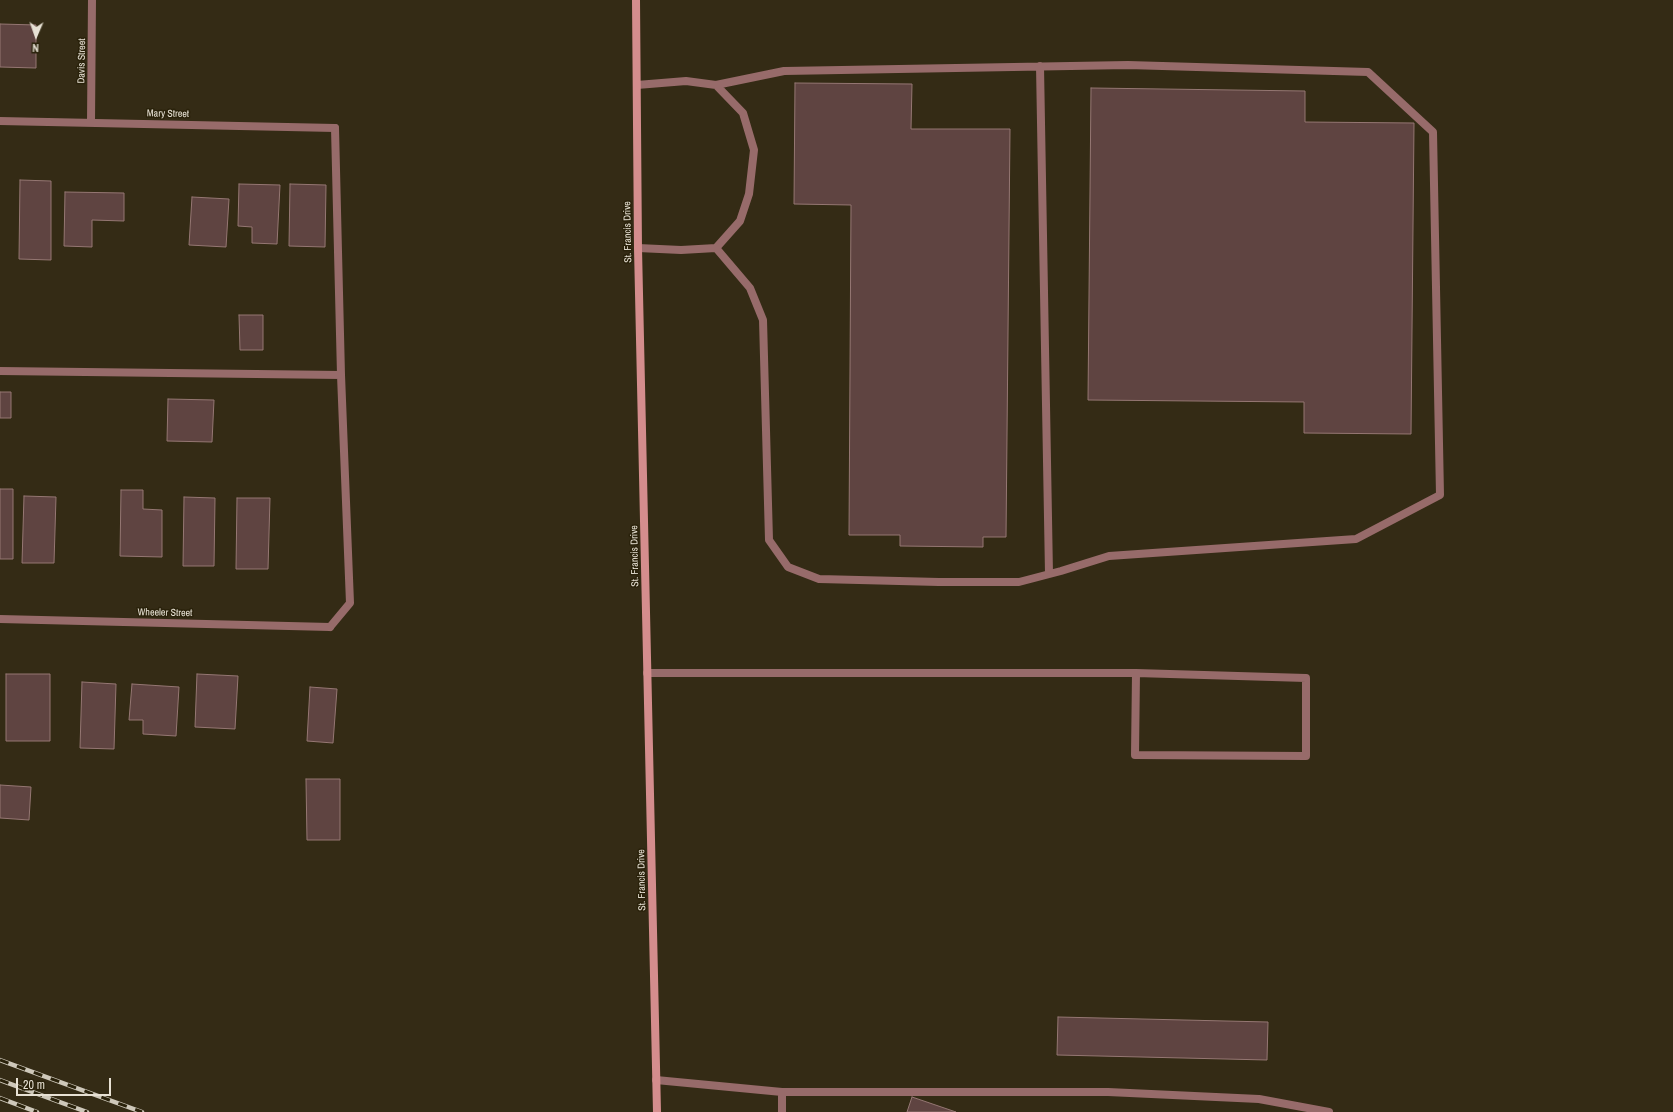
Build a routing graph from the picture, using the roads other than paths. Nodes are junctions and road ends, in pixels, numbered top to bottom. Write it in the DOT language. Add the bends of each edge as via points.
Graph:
graph roads {
  1 [pos="92,0"];
  2 [pos="636,0"];
  3 [pos="1040,66"];
  4 [pos="637,85"];
  5 [pos="716,85"];
  6 [pos="0,121"];
  7 [pos="91,122"];
  8 [pos="638,248"];
  9 [pos="716,248"];
  10 [pos="0,371"];
  11 [pos="341,375"];
  12 [pos="1049,574"];
  13 [pos="0,619"];
  14 [pos="647,673"];
  15 [pos="1136,673"];
  16 [pos="656,1080"];
  17 [pos="782,1092"];
  18 [pos="657,1112"];
  19 [pos="782,1112"];
  20 [pos="1329,1112"];
  1 -- 7 [label="street, Davis Street"];
  2 -- 4 [label="street, St. Francis Drive"];
  3 -- 5 [label="street" via="784,71"];
  3 -- 12 [label="street"];
  3 -- 12 [label="street" via="1128,65 1368,72 1433,132 1436,265 1440,495 1356,538 1109,556"];
  4 -- 5 [label="street" via="686,81"];
  4 -- 8 [label="street, St. Francis Drive"];
  5 -- 9 [label="street" via="743,113 754,150 749,194 740,221"];
  6 -- 7 [label="street, Mary Street"];
  7 -- 11 [label="street, Mary Street" via="335,128"];
  8 -- 9 [label="street"];
  8 -- 14 [label="street, St. Francis Drive"];
  9 -- 12 [label="street" via="750,288 763,320 768,540 788,567 819,579 1019,582"];
  10 -- 11 [label="street"];
  11 -- 13 [label="street, Wheeler Street" via="350,603 330,626"];
  14 -- 15 [label="street"];
  14 -- 16 [label="street, St. Francis Drive"];
  15 -- 15 [label="street" via="1306,678 1306,756 1136,755"];
  16 -- 17 [label="street"];
  16 -- 18 [label="street, St. Francis Drive"];
  17 -- 19 [label="street"];
  17 -- 20 [label="street" via="1108,1092 1259,1099"];
}
